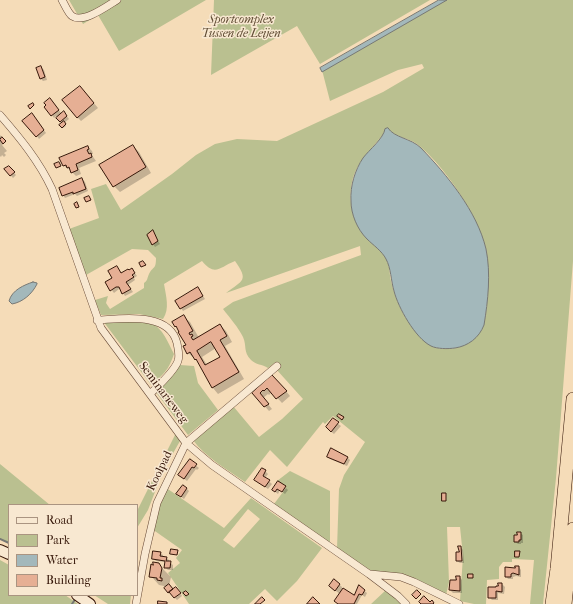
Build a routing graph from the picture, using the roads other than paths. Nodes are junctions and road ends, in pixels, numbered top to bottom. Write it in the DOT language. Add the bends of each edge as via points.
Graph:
graph roads {
  1 [pos="62,0"];
  2 [pos="117,0"];
  3 [pos="0,115"];
  4 [pos="98,320"];
  5 [pos="277,366"];
  6 [pos="150,394"];
  7 [pos="573,399"];
  8 [pos="186,442"];
  9 [pos="573,529"];
  10 [pos="369,574"];
  11 [pos="138,593"];
  12 [pos="78,596"];
  13 [pos="90,604"];
  14 [pos="406,604"];
  15 [pos="460,604"];
  16 [pos="552,604"];
  17 [pos="565,604"];
  1 -- 2 [label="street" via="71,15 85,18"];
  3 -- 4 [label="street, Seminarieweg" via="45,174"];
  4 -- 6 [label="street, Seminarieweg" via="101,328"];
  4 -- 6 [label="street" via="146,318 168,329 175,338 178,362"];
  5 -- 8 [label="street"];
  6 -- 8 [label="street, Seminarieweg"];
  7 -- 16 [label="highway"];
  8 -- 10 [label="street, Seminarieweg" via="212,465"];
  8 -- 11 [label="street, Koolpad" via="157,503"];
  9 -- 17 [label="highway"];
  10 -- 14 [label="street, Seminarieweg"];
  10 -- 15 [label="street" via="402,578"];
  12 -- 13 [label="street"];
}
